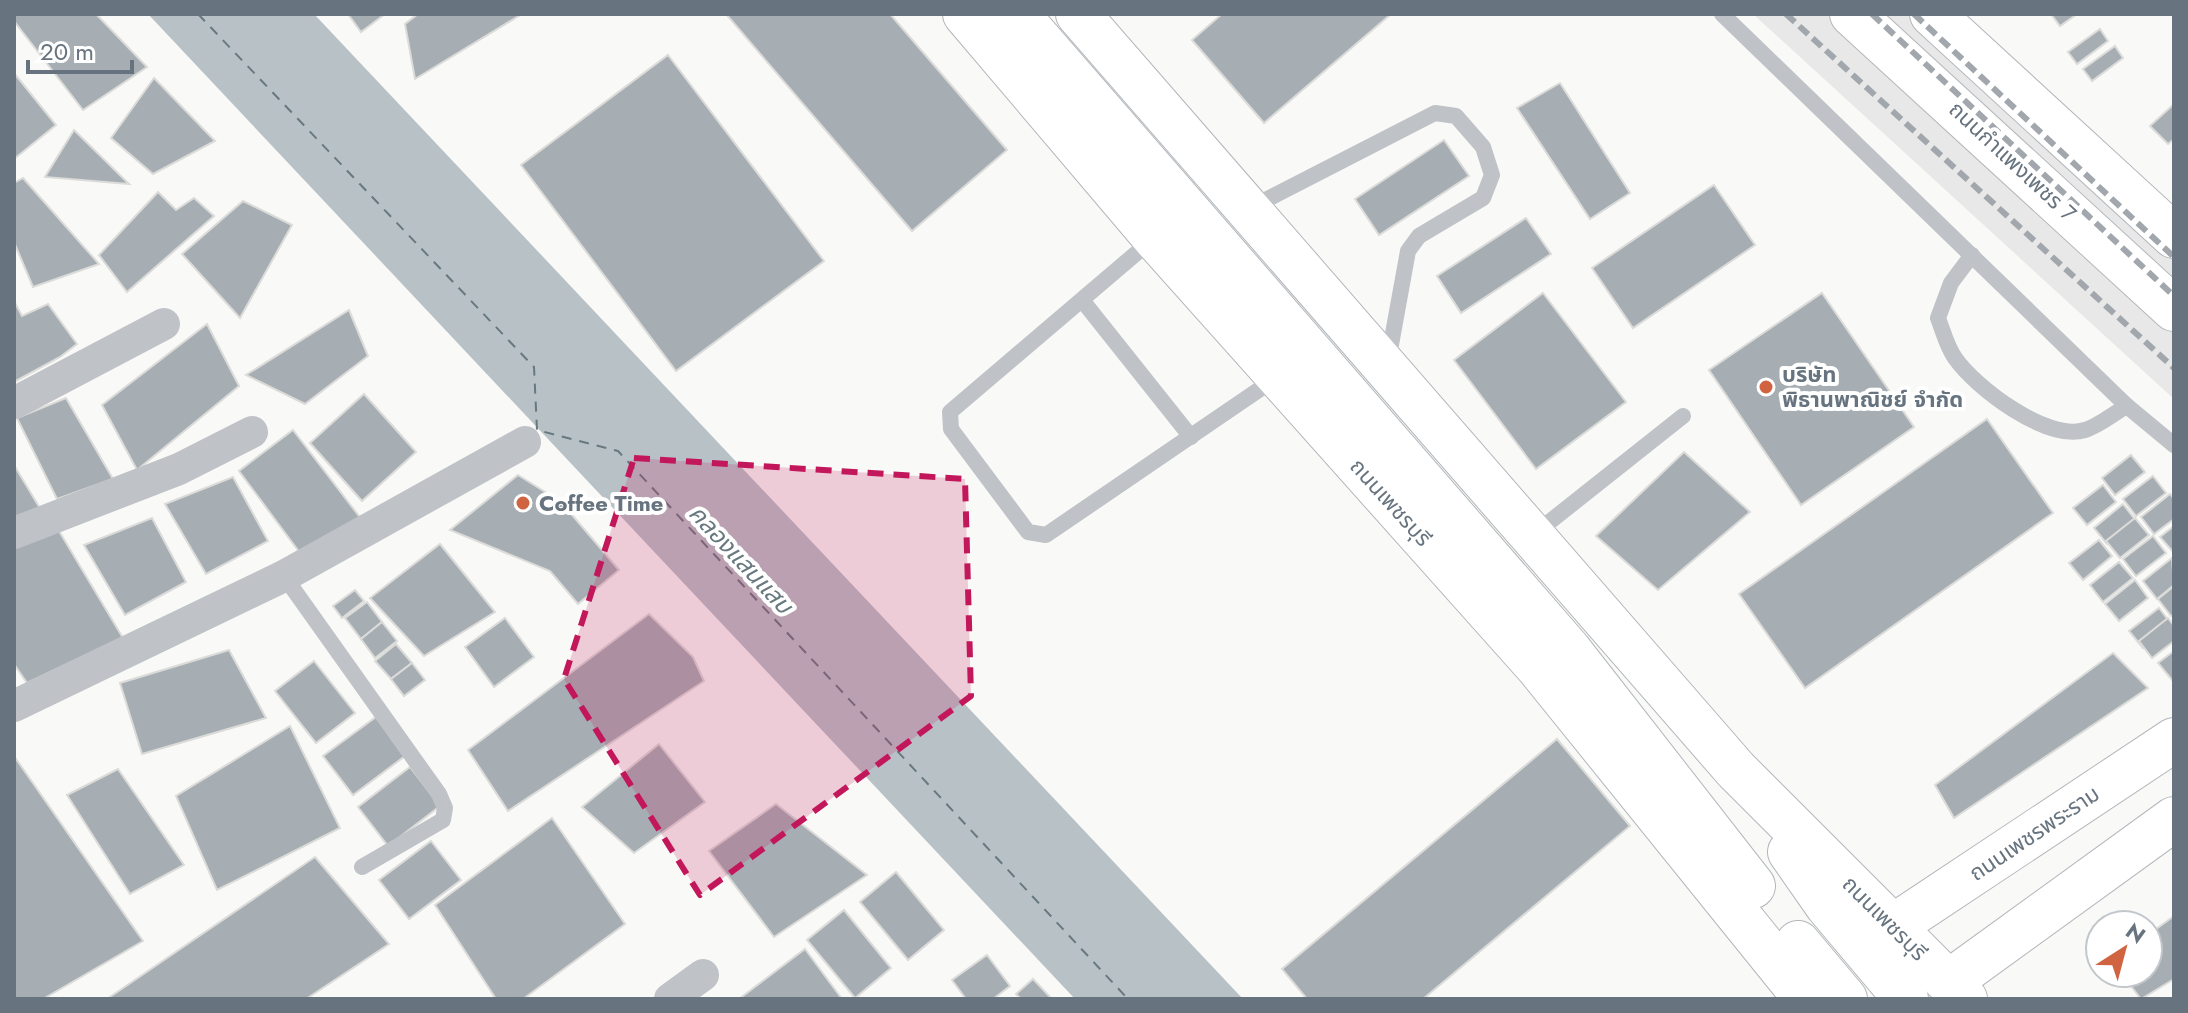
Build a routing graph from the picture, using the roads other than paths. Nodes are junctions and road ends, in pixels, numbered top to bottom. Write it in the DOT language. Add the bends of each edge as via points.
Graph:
graph roads {
  1 [pos="965,14"];
  2 [pos="1017,14"];
  3 [pos="1078,14"];
  4 [pos="1722,14"];
  5 [pos="1852,14"];
  6 [pos="1932,14"];
  7 [pos="1247,209"];
  8 [pos="2174,236"];
  9 [pos="1155,238"];
  10 [pos="1972,255"];
  11 [pos="1082,300"];
  12 [pos="2174,309"];
  13 [pos="164,324"];
  14 [pos="1386,370"];
  15 [pos="1278,377"];
  16 [pos="14,403"];
  17 [pos="2127,406"];
  18 [pos="1683,416"];
  19 [pos="252,432"];
  20 [pos="1191,437"];
  21 [pos="525,442"];
  22 [pos="2174,445"];
  23 [pos="14,533"];
  24 [pos="1532,536"];
  25 [pos="284,576"];
  26 [pos="14,706"];
  27 [pos="2174,740"];
  28 [pos="1736,770"];
  29 [pos="2174,819"];
  30 [pos="362,867"];
  31 [pos="1894,926"];
  32 [pos="703,975"];
  33 [pos="1957,991"];
  34 [pos="670,999"];
  35 [pos="1806,999"];
  36 [pos="1845,999"];
  37 [pos="1906,999"];
  1 -- 9 [label="main road, ถนนเพชรบุรี"];
  2 -- 36 [label="main road, ถนนเพชรบุรี" via="1569,650"];
  3 -- 7 [label="main road, ถนนเพชรบุรี"];
  4 -- 10 [label="lane"];
  5 -- 12 [label="main road, ถนนกำแพงเพชร 7"];
  6 -- 8 [label="main road"];
  7 -- 14 [label="main road, ถนนเพชรบุรี"];
  7 -- 14 [label="lane" via="1435,113 1456,116 1483,147 1492,175 1483,198 1419,236 1408,251"];
  9 -- 11 [label="lane"];
  9 -- 15 [label="main road, ถนนเพชรบุรี"];
  10 -- 17 [label="lane"];
  10 -- 17 [label="lane" via="1951,283 1938,318 1953,356 1970,375 2048,427 2084,431"];
  11 -- 20 [label="lane"];
  11 -- 20 [label="lane" via="950,412 951,429 1028,532 1046,535"];
  13 -- 16 [label="street"];
  14 -- 24 [label="main road, ถนนเพชรบุรี"];
  15 -- 20 [label="lane"];
  15 -- 35 [label="main road, ถนนเพชรบุรี" via="1538,667"];
  17 -- 22 [label="lane"];
  18 -- 24 [label="lane"];
  19 -- 23 [label="street" via="179,469"];
  21 -- 25 [label="street"];
  24 -- 28 [label="main road, ถนนเพชรบุรี"];
  25 -- 26 [label="street"];
  25 -- 30 [label="lane" via="445,808 443,820"];
  27 -- 31 [label="main road, ถนนเพชรพระราม"];
  28 -- 31 [label="main road, ถนนเพชรบุรี"];
  28 -- 37 [label="main road, ถนนเพชรบุรี" via="1827,905"];
  29 -- 33 [label="main road"];
  31 -- 33 [label="main road, ถนนเพชรบุรี"];
  32 -- 34 [label="street"];
}
